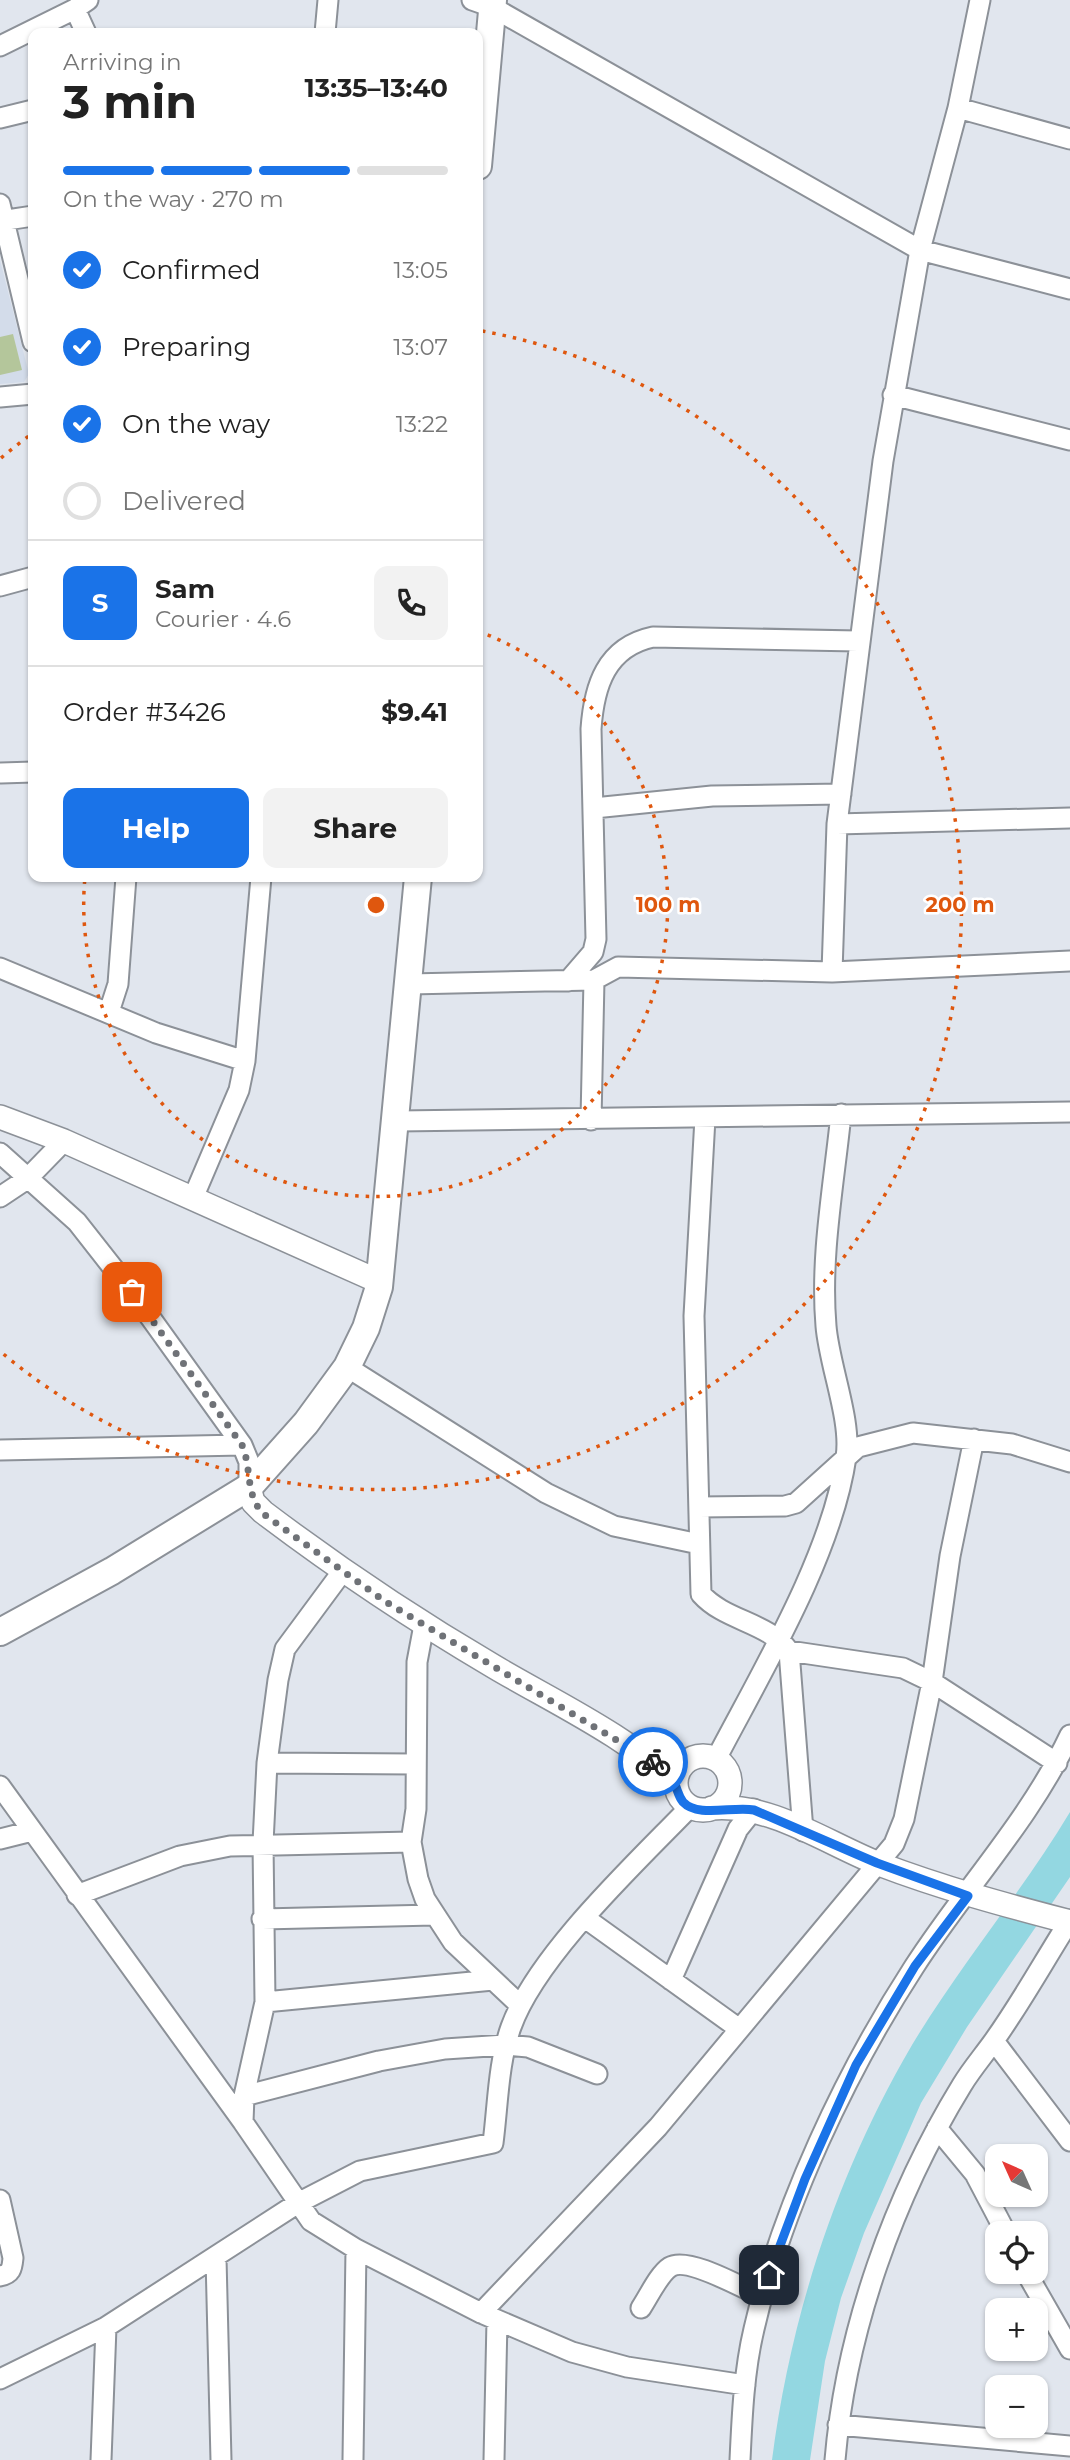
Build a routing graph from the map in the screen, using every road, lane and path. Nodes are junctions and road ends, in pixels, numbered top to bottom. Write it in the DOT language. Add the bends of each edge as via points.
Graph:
graph roads {
  1 [pos="328,0"];
  2 [pos="980,0"];
  3 [pos="486,2"];
  4 [pos="81,5"];
  5 [pos="36,28"];
  6 [pos="85,28"];
  7 [pos="325,28"];
  8 [pos="28,32"];
  9 [pos="0,46"];
  10 [pos="483,64"];
  11 [pos="958,108"];
  12 [pos="28,111"];
  13 [pos="0,118"];
  14 [pos="1070,139"];
  15 [pos="2,215"];
  16 [pos="28,216"];
  17 [pos="920,250"];
  18 [pos="1070,289"];
  19 [pos="28,322"];
  20 [pos="28,394"];
  21 [pos="893,395"];
  22 [pos="0,397"];
  23 [pos="1070,440"];
  24 [pos="28,578"];
  25 [pos="0,586"];
  26 [pos="858,641"];
  27 [pos="0,768"];
  28 [pos="28,773"];
  29 [pos="0,776"];
  30 [pos="841,794"];
  31 [pos="594,808"];
  32 [pos="1070,818"];
  33 [pos="837,824"];
  34 [pos="126,882"];
  35 [pos="261,882"];
  36 [pos="418,882"];
  37 [pos="1070,961"];
  38 [pos="0,968"];
  39 [pos="832,972"];
  40 [pos="594,980"];
  41 [pos="568,981"];
  42 [pos="410,984"];
  43 [pos="109,1012"];
  44 [pos="246,1061"];
  45 [pos="1070,1112"];
  46 [pos="841,1114"];
  47 [pos="0,1117"];
  48 [pos="705,1118"];
  49 [pos="591,1120"];
  50 [pos="397,1121"];
  51 [pos="64,1140"];
  52 [pos="0,1153"];
  53 [pos="27,1179"];
  54 [pos="0,1197"];
  55 [pos="193,1198"];
  56 [pos="380,1282"];
  57 [pos="347,1367"];
  58 [pos="974,1439"];
  59 [pos="242,1445"];
  60 [pos="0,1450"];
  61 [pos="847,1454"];
  62 [pos="1070,1462"];
  63 [pos="249,1487"];
  64 [pos="699,1507"];
  65 [pos="699,1544"];
  66 [pos="342,1572"];
  67 [pos="424,1625"];
  68 [pos="0,1632"];
  69 [pos="785,1645"];
  70 [pos="932,1682"];
  71 [pos="1070,1735"];
  72 [pos="643,1754"];
  73 [pos="687,1760"];
  74 [pos="267,1763"];
  75 [pos="1057,1763"];
  76 [pos="414,1764"];
  77 [pos="723,1768"];
  78 [pos="675,1785"];
  79 [pos="0,1786"];
  80 [pos="701,1808"];
  81 [pos="754,1810"];
  82 [pos="32,1831"];
  83 [pos="803,1831"];
  84 [pos="0,1839"];
  85 [pos="411,1842"];
  86 [pos="263,1843"];
  87 [pos="877,1863"];
  88 [pos="77,1895"];
  89 [pos="968,1896"];
  90 [pos="434,1915"];
  91 [pos="585,1918"];
  92 [pos="262,1919"];
  93 [pos="1064,1920"];
  94 [pos="493,1980"];
  95 [pos="671,1980"];
  96 [pos="265,2001"];
  97 [pos="520,2005"];
  98 [pos="738,2028"];
  99 [pos="994,2041"];
  100 [pos="505,2045"];
  101 [pos="597,2074"];
  102 [pos="244,2096"];
  103 [pos="243,2122"];
  104 [pos="937,2128"];
  105 [pos="1070,2141"];
  106 [pos="0,2200"];
  107 [pos="298,2203"];
  108 [pos="1000,2221"];
  109 [pos="356,2249"];
  110 [pos="216,2258"];
  111 [pos="0,2276"];
  112 [pos="1033,2284"];
  113 [pos="763,2297"];
  114 [pos="641,2308"];
  115 [pos="489,2316"];
  116 [pos="106,2327"];
  117 [pos="1070,2349"];
  118 [pos="0,2379"];
  119 [pos="745,2385"];
  120 [pos="838,2425"];
  121 [pos="1070,2446"];
  122 [pos="101,2460"];
  123 [pos="221,2460"];
  124 [pos="353,2460"];
  125 [pos="494,2460"];
  126 [pos="740,2460"];
  127 [pos="835,2460"];
  1 -- 7 [label="street"];
  2 -- 11 [label="street"];
  3 -- 10 [label="main road"];
  3 -- 17 [label="street"];
  4 -- 5 [label="street"];
  4 -- 6 [label="street"];
  8 -- 9 [label="street"];
  11 -- 14 [label="street"];
  11 -- 17 [label="street"];
  12 -- 13 [label="street"];
  15 -- 16 [label="street"];
  15 -- 19 [label="street"];
  17 -- 18 [label="street"];
  17 -- 21 [label="street"];
  20 -- 22 [label="street"];
  21 -- 23 [label="street"];
  21 -- 26 [label="street"];
  24 -- 25 [label="street"];
  26 -- 30 [label="street"];
  26 -- 31 [label="street" via="653,637 628,645 612,658 593,705"];
  27 -- 29 [label="street"];
  28 -- 29 [label="street"];
  30 -- 31 [label="street" via="712,796"];
  30 -- 33 [label="street"];
  31 -- 41 [label="street" via="596,939 593,952"];
  32 -- 33 [label="street"];
  33 -- 39 [label="street"];
  34 -- 43 [label="street" via="118,984"];
  35 -- 44 [label="street"];
  36 -- 42 [label="main road"];
  37 -- 39 [label="street"];
  38 -- 43 [label="street"];
  39 -- 40 [label="street" via="618,967"];
  40 -- 41 [label="street"];
  40 -- 49 [label="street"];
  41 -- 42 [label="street"];
  42 -- 50 [label="main road"];
  43 -- 44 [label="street" via="156,1033"];
  44 -- 55 [label="street" via="239,1090"];
  45 -- 46 [label="street"];
  46 -- 48 [label="street"];
  46 -- 61 [label="street" via="825,1299"];
  47 -- 51 [label="street"];
  48 -- 49 [label="street"];
  48 -- 64 [label="street" via="694,1316"];
  49 -- 50 [label="street"];
  50 -- 56 [label="main road"];
  51 -- 53 [label="street"];
  51 -- 55 [label="street"];
  52 -- 53 [label="street"];
  53 -- 54 [label="street"];
  53 -- 59 [label="street" via="77,1222"];
  55 -- 56 [label="street"];
  56 -- 57 [label="main road" via="366,1328"];
  57 -- 63 [label="main road" via="306,1423"];
  57 -- 65 [label="street" via="546,1493 614,1526"];
  58 -- 61 [label="street" via="913,1433"];
  58 -- 62 [label="street" via="1012,1444"];
  58 -- 70 [label="street" via="950,1556"];
  59 -- 60 [label="street"];
  59 -- 63 [label="street" via="249,1462"];
  61 -- 64 [label="street" via="796,1503"];
  61 -- 69 [label="street" via="835,1508"];
  63 -- 66 [label="street" via="262,1513"];
  63 -- 68 [label="main road" via="113,1571"];
  64 -- 65 [label="street"];
  65 -- 69 [label="street" via="701,1594 710,1605"];
  66 -- 67 [label="street"];
  66 -- 74 [label="street" via="285,1649"];
  67 -- 72 [label="street"];
  67 -- 76 [label="street" via="417,1662"];
  69 -- 70 [label="street" via="903,1668"];
  69 -- 77 [label="street"];
  69 -- 83 [label="street"];
  70 -- 75 [label="street"];
  70 -- 87 [label="street" via="904,1819 894,1844"];
  71 -- 75 [label="street"];
  72 -- 73 [label="street"];
  72 -- 78 [label="street"];
  73 -- 77 [label="street" via="702,1756"];
  73 -- 78 [label="street"];
  74 -- 76 [label="street"];
  74 -- 86 [label="street"];
  75 -- 89 [label="street"];
  76 -- 85 [label="street" via="416,1809"];
  77 -- 80 [label="street" via="725,1799"];
  77 -- 81 [label="street"];
  78 -- 80 [label="street" via="678,1794"];
  79 -- 82 [label="street"];
  80 -- 81 [label="street"];
  80 -- 91 [label="street"];
  81 -- 83 [label="street"];
  81 -- 95 [label="street" via="738,1829"];
  82 -- 84 [label="street"];
  82 -- 88 [label="street"];
  83 -- 87 [label="street"];
  85 -- 86 [label="street"];
  85 -- 90 [label="street" via="418,1879"];
  86 -- 88 [label="street" via="180,1856"];
  86 -- 92 [label="street"];
  87 -- 89 [label="street"];
  87 -- 98 [label="street"];
  88 -- 103 [label="street"];
  89 -- 93 [label="street"];
  89 -- 113 [label="street" via="915,1966 856,2065 775,2253"];
  90 -- 92 [label="street"];
  90 -- 94 [label="street" via="453,1942"];
  91 -- 95 [label="street"];
  91 -- 97 [label="street"];
  92 -- 96 [label="street"];
  93 -- 99 [label="street"];
  94 -- 96 [label="street"];
  94 -- 97 [label="street"];
  95 -- 98 [label="street"];
  96 -- 102 [label="street"];
  97 -- 100 [label="street"];
  98 -- 115 [label="street" via="658,2127"];
  99 -- 104 [label="street"];
  99 -- 105 [label="street"];
  100 -- 101 [label="street" via="528,2047"];
  100 -- 102 [label="street" via="445,2049 379,2061"];
  100 -- 107 [label="street" via="493,2143 360,2171"];
  102 -- 103 [label="street"];
  103 -- 107 [label="street"];
  104 -- 108 [label="street" via="975,2174"];
  104 -- 120 [label="street" via="911,2180 868,2294"];
  106 -- 111 [label="street" via="13,2258 8,2274"];
  107 -- 109 [label="street" via="311,2221"];
  107 -- 110 [label="street"];
  109 -- 115 [label="street"];
  109 -- 124 [label="street"];
  110 -- 116 [label="street"];
  110 -- 123 [label="street"];
  112 -- 117 [label="street"];
  113 -- 114 [label="street" via="680,2264 669,2268"];
  113 -- 119 [label="street"];
  115 -- 119 [label="street" via="572,2352 627,2367"];
  115 -- 125 [label="street"];
  116 -- 118 [label="street"];
  116 -- 122 [label="street"];
  119 -- 126 [label="street"];
  120 -- 121 [label="street"];
  120 -- 127 [label="street"];
}
